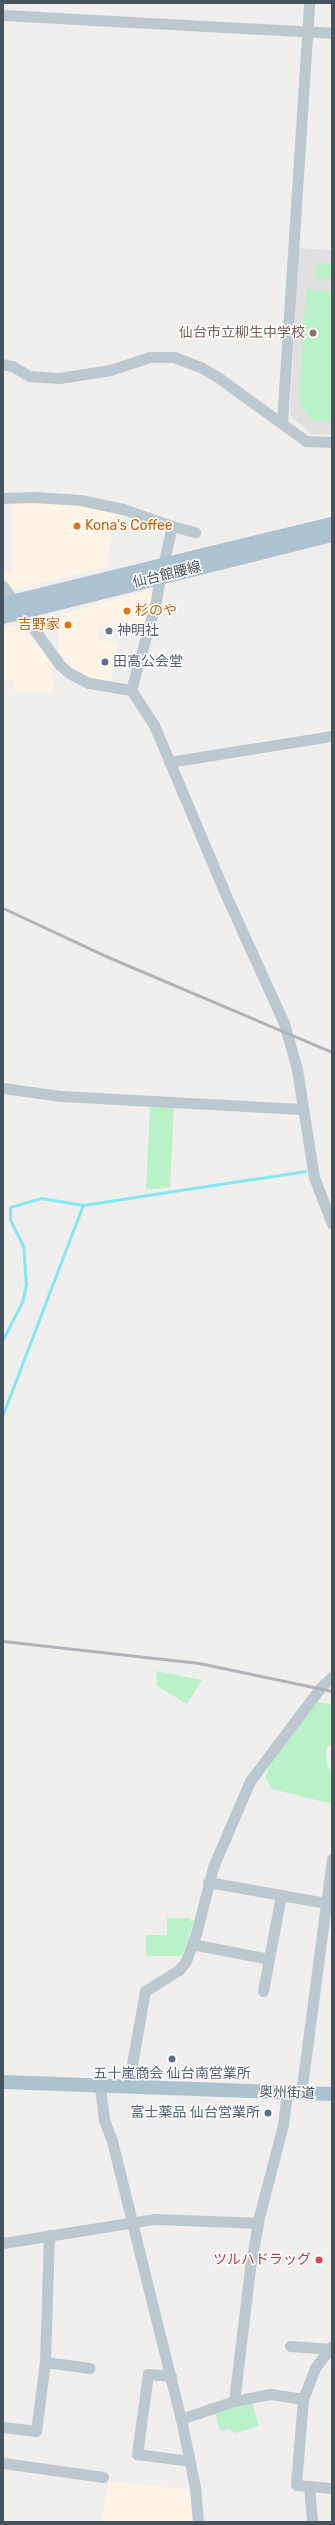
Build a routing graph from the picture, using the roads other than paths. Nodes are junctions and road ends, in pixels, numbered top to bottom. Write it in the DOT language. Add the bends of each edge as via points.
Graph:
graph roads {
  1 [pos="309,3"];
  2 [pos="3,15"];
  3 [pos="307,32"];
  4 [pos="332,34"];
  5 [pos="3,364"];
  6 [pos="282,423"];
  7 [pos="332,442"];
  8 [pos="3,498"];
  9 [pos="332,524"];
  10 [pos="172,526"];
  11 [pos="195,532"];
  12 [pos="332,535"];
  13 [pos="161,571"];
  14 [pos="3,586"];
  15 [pos="12,606"];
  16 [pos="3,617"];
  17 [pos="131,690"];
  18 [pos="332,736"];
  19 [pos="169,762"];
  20 [pos="3,1088"];
  21 [pos="301,1109"];
  22 [pos="332,1224"];
  23 [pos="332,1677"];
  24 [pos="332,1859"];
  25 [pos="208,1882"];
  26 [pos="281,1895"];
  27 [pos="329,1904"];
  28 [pos="192,1944"];
  29 [pos="269,1959"];
  30 [pos="263,1991"];
  31 [pos="3,2082"];
  32 [pos="100,2087"];
  33 [pos="128,2088"];
  34 [pos="287,2092"];
  35 [pos="301,2094"];
  36 [pos="332,2094"];
  37 [pos="133,2222"];
  38 [pos="258,2223"];
  39 [pos="49,2236"];
  40 [pos="3,2243"];
  41 [pos="290,2346"];
  42 [pos="331,2347"];
  43 [pos="45,2362"];
  44 [pos="90,2368"];
  45 [pos="171,2376"];
  46 [pos="303,2398"];
  47 [pos="234,2401"];
  48 [pos="181,2419"];
  49 [pos="3,2427"];
  50 [pos="190,2462"];
  51 [pos="3,2463"];
  52 [pos="103,2477"];
  53 [pos="309,2486"];
  54 [pos="332,2488"];
  55 [pos="198,2522"];
  56 [pos="312,2522"];
  1 -- 3 [label="street"];
  2 -- 3 [label="street"];
  3 -- 4 [label="street"];
  3 -- 6 [label="street"];
  5 -- 6 [label="street" via="29,376 59,378 110,370 150,357 174,356 219,378"];
  6 -- 7 [label="street" via="306,441"];
  8 -- 10 [label="street" via="80,500 124,509"];
  9 -- 13 [label="main road, 仙台館腰線"];
  10 -- 11 [label="street"];
  10 -- 13 [label="street"];
  12 -- 13 [label="main road, 仙台館腰線"];
  13 -- 15 [label="main road, 仙台館腰線"];
  13 -- 17 [label="street" via="156,601"];
  14 -- 15 [label="street"];
  15 -- 16 [label="main road, 仙台館腰線"];
  15 -- 17 [label="street" via="52,658 69,673 89,683"];
  17 -- 19 [label="street" via="145,709"];
  18 -- 19 [label="street"];
  19 -- 21 [label="street" via="284,1023 297,1069"];
  20 -- 21 [label="street" via="61,1096"];
  21 -- 22 [label="street" via="314,1177"];
  23 -- 25 [label="street" via="320,1688 250,1781"];
  24 -- 27 [label="street"];
  25 -- 26 [label="street"];
  25 -- 28 [label="street"];
  26 -- 27 [label="street"];
  26 -- 29 [label="street"];
  27 -- 35 [label="street"];
  28 -- 29 [label="street"];
  28 -- 33 [label="street" via="186,1960 178,1970 145,1991"];
  29 -- 30 [label="street"];
  31 -- 32 [label="main road, 奥州街道"];
  32 -- 33 [label="main road, 奥州街道"];
  32 -- 37 [label="street" via="104,2120"];
  33 -- 34 [label="main road, 奥州街道"];
  34 -- 35 [label="main road, 奥州街道"];
  34 -- 38 [label="street" via="282,2125"];
  35 -- 36 [label="main road, 奥州街道"];
  37 -- 38 [label="street" via="186,2219"];
  37 -- 39 [label="street"];
  37 -- 45 [label="street"];
  38 -- 47 [label="street"];
  39 -- 40 [label="street"];
  39 -- 43 [label="street"];
  41 -- 42 [label="street"];
  42 -- 46 [label="street" via="315,2368"];
  43 -- 44 [label="street"];
  43 -- 49 [label="street" via="36,2430"];
  45 -- 48 [label="street"];
  45 -- 50 [label="street" via="148,2374 137,2454"];
  46 -- 47 [label="street" via="270,2394"];
  46 -- 53 [label="street" via="296,2485"];
  47 -- 48 [label="street"];
  48 -- 50 [label="street"];
  50 -- 55 [label="street" via="197,2499"];
  51 -- 52 [label="street"];
  53 -- 54 [label="street"];
  53 -- 56 [label="street"];
}
